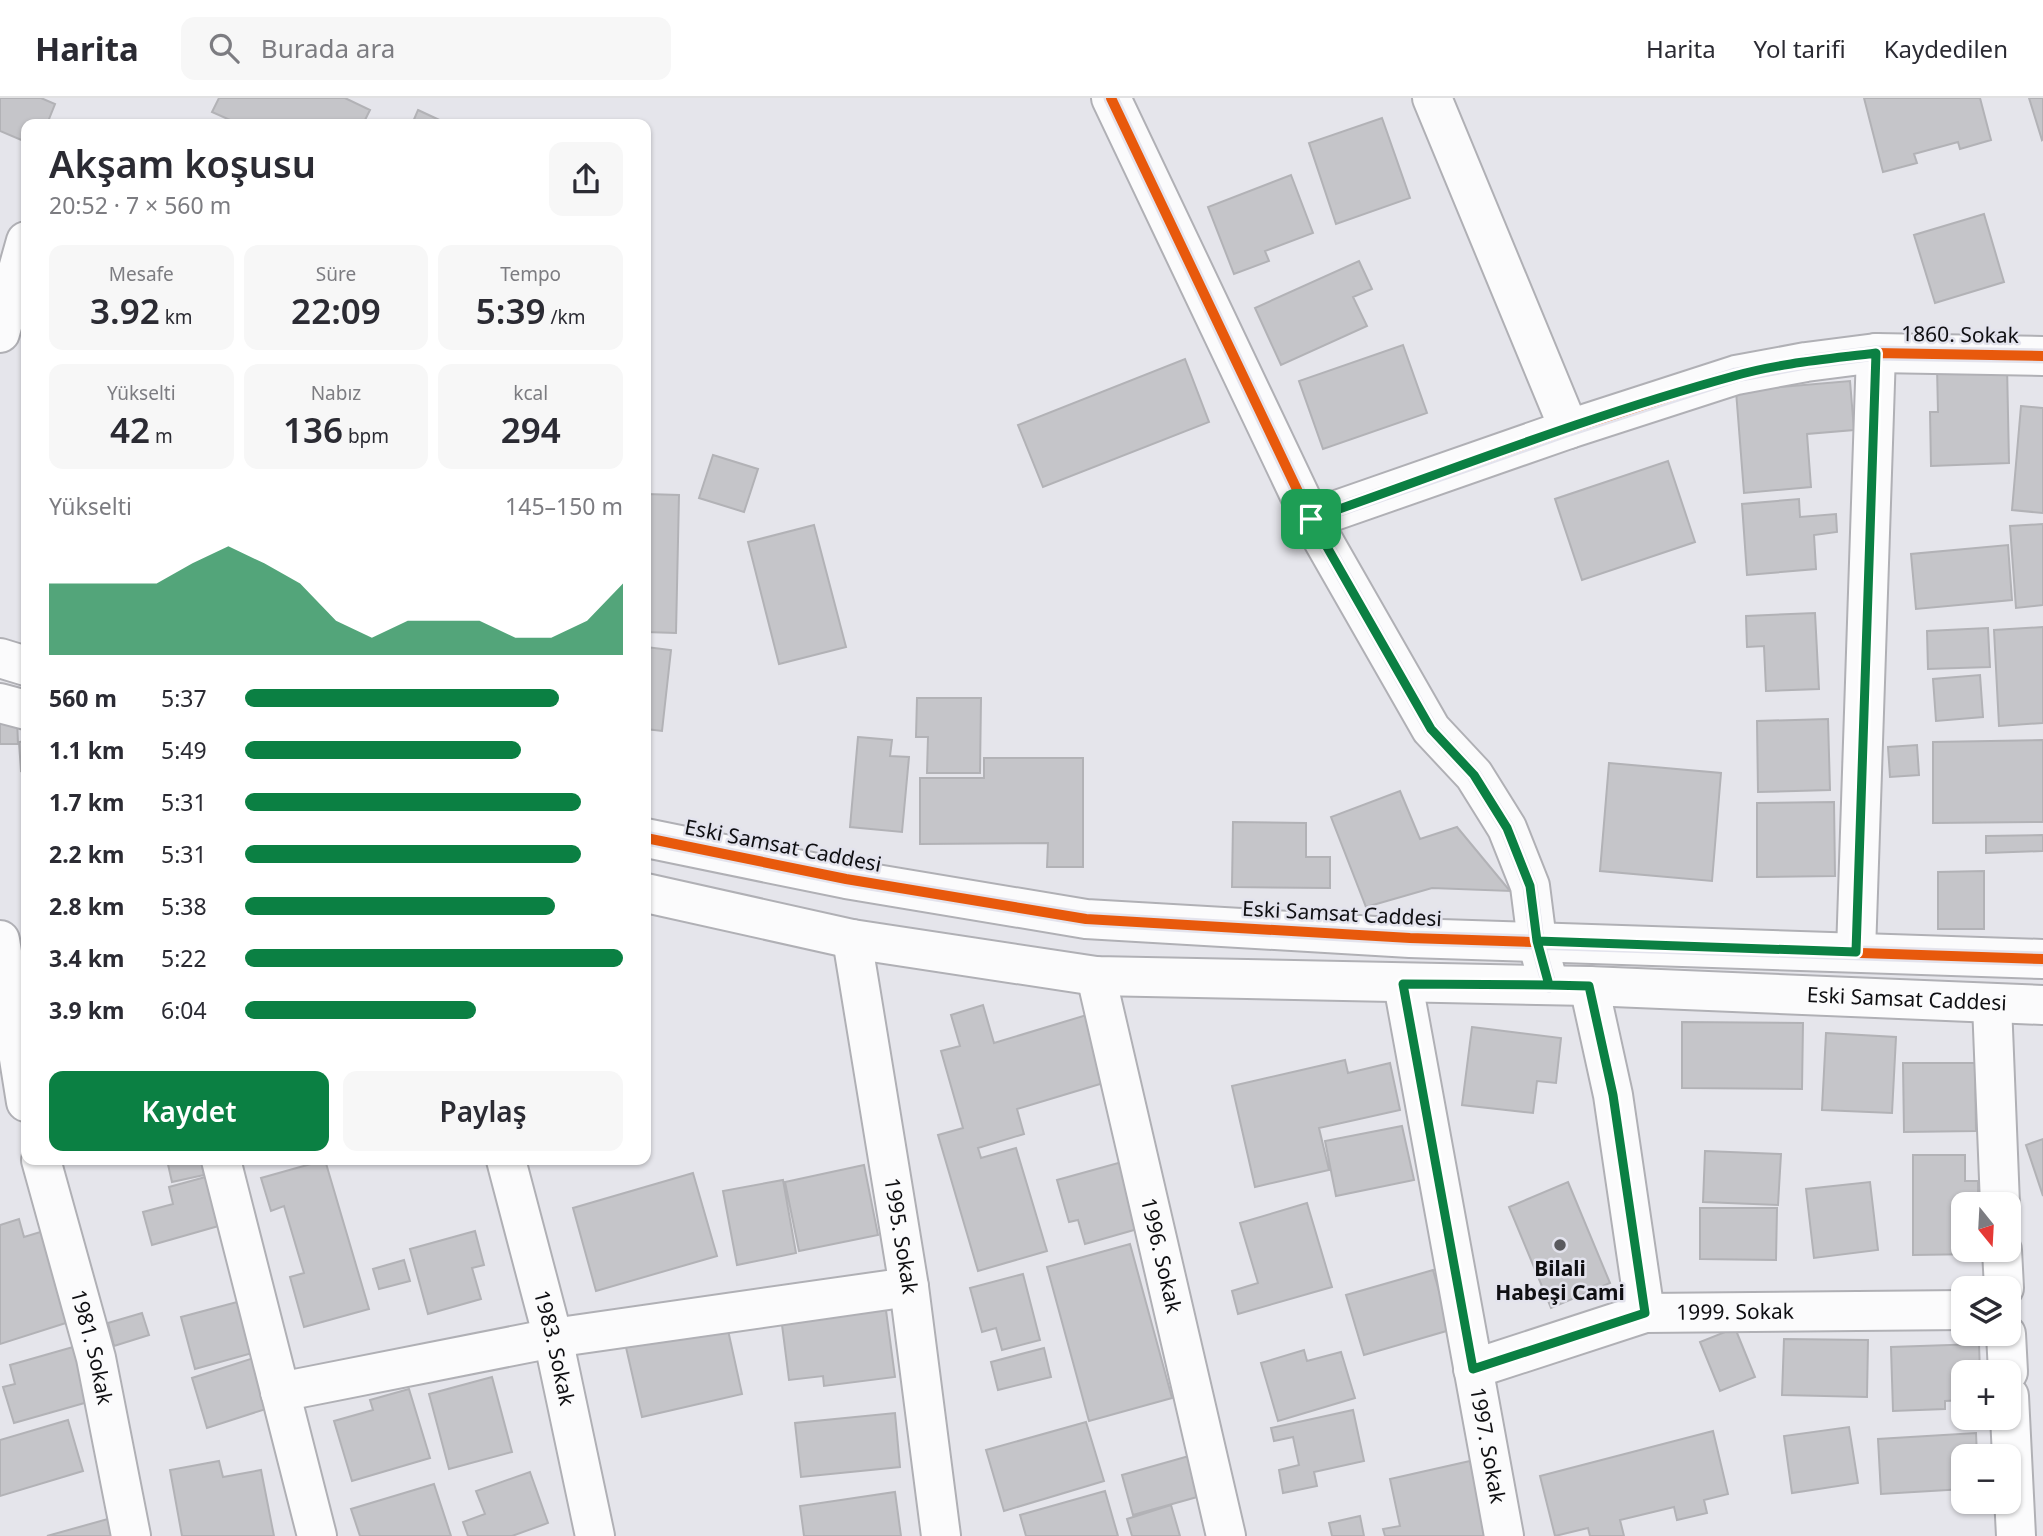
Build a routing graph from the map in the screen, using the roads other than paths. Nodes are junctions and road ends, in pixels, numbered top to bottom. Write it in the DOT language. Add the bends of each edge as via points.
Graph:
graph roads {
  1 [pos="1111,98"];
  2 [pos="1432,98"];
  3 [pos="21,259"];
  4 [pos="0,333"];
  5 [pos="1876,353"];
  6 [pos="2043,356"];
  7 [pos="1569,429"];
  8 [pos="1311,519"];
  9 [pos="0,658"];
  10 [pos="21,664"];
  11 [pos="0,703"];
  12 [pos="21,709"];
  13 [pos="651,839"];
  14 [pos="651,894"];
  15 [pos="852,939"];
  16 [pos="0,940"];
  17 [pos="1537,941"];
  18 [pos="1856,952"];
  19 [pos="2043,959"];
  20 [pos="1096,976"];
  21 [pos="1403,984"];
  22 [pos="1549,985"];
  23 [pos="1589,986"];
  24 [pos="1992,1004"];
  25 [pos="2043,1005"];
  26 [pos="21,1071"];
  27 [pos="42,1165"];
  28 [pos="222,1165"];
  29 [pos="507,1165"];
  30 [pos="2000,1192"];
  31 [pos="909,1287"];
  32 [pos="1951,1310"];
  33 [pos="1645,1313"];
  34 [pos="553,1338"];
  35 [pos="1473,1369"];
  36 [pos="280,1392"];
  37 [pos="2011,1430"];
  38 [pos="131,1536"];
  39 [pos="317,1536"];
  40 [pos="595,1536"];
  41 [pos="941,1536"];
  42 [pos="1226,1536"];
  43 [pos="1504,1536"];
  44 [pos="2016,1536"];
  1 -- 8 [label="street"];
  2 -- 7 [label="street"];
  3 -- 4 [label="street"];
  5 -- 6 [label="street, 1860. Sokak"];
  5 -- 7 [label="street, 1860. Sokak" via="1736,375"];
  5 -- 18 [label="street"];
  7 -- 8 [label="street, 1860. Sokak"];
  8 -- 17 [label="street" via="1431,729 1474,775 1507,828 1530,886"];
  9 -- 10 [label="street"];
  11 -- 12 [label="street"];
  13 -- 17 [label="street, Eski Samsat Caddesi" via="846,879 1086,919 1410,939"];
  14 -- 15 [label="street, Eski Samsat Caddesi"];
  15 -- 20 [label="street, Eski Samsat Caddesi"];
  15 -- 31 [label="street, 1995. Sokak"];
  16 -- 26 [label="street"];
  17 -- 18 [label="street, Eski Samsat Caddesi"];
  17 -- 22 [label="street"];
  18 -- 19 [label="street, Eski Samsat Caddesi"];
  20 -- 21 [label="street, Eski Samsat Caddesi"];
  20 -- 42 [label="street, 1996. Sokak"];
  21 -- 22 [label="street, Eski Samsat Caddesi"];
  21 -- 35 [label="street, 1997. Sokak"];
  22 -- 23 [label="street, Eski Samsat Caddesi"];
  23 -- 24 [label="street, Eski Samsat Caddesi"];
  23 -- 33 [label="street" via="1613,1095"];
  24 -- 25 [label="street, Eski Samsat Caddesi"];
  24 -- 30 [label="street"];
  27 -- 38 [label="street, 1981. Sokak" via="96,1357"];
  28 -- 36 [label="street"];
  29 -- 34 [label="street, 1983. Sokak"];
  31 -- 34 [label="street"];
  31 -- 41 [label="street, 1995. Sokak"];
  32 -- 33 [label="street, 1999. Sokak"];
  33 -- 35 [label="street, 1999. Sokak"];
  34 -- 36 [label="street"];
  34 -- 40 [label="street, 1983. Sokak"];
  35 -- 43 [label="street, 1997. Sokak"];
  36 -- 39 [label="street"];
  37 -- 44 [label="street"];
}
